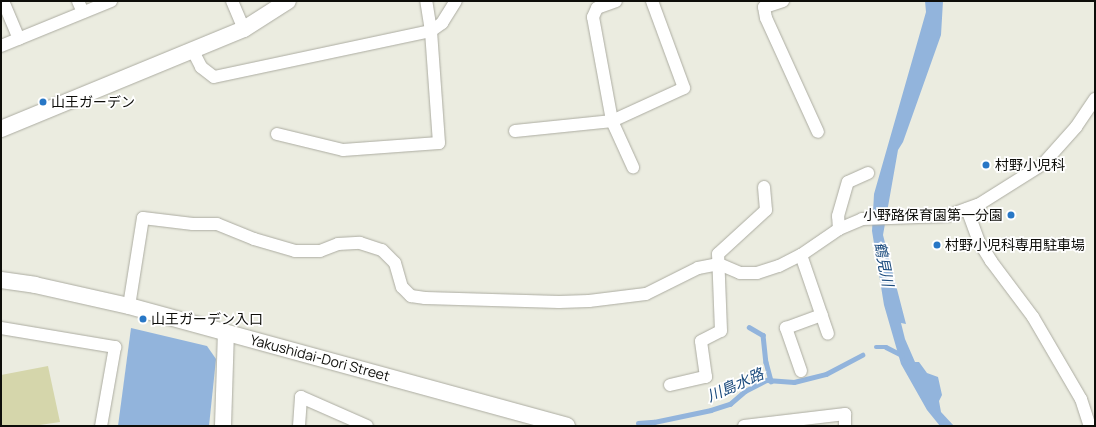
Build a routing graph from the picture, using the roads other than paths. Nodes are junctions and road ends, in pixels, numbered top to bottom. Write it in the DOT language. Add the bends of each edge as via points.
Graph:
graph roads {
  1 [pos="3,1"];
  2 [pos="111,1"];
  3 [pos="232,1"];
  4 [pos="288,1"];
  5 [pos="426,1"];
  6 [pos="456,1"];
  7 [pos="616,1"];
  8 [pos="652,1"];
  9 [pos="784,1"];
  10 [pos="81,7"];
  11 [pos="244,29"];
  12 [pos="431,31"];
  13 [pos="20,38"];
  14 [pos="1,46"];
  15 [pos="193,51"];
  16 [pos="1095,99"];
  17 [pos="612,121"];
  18 [pos="1,129"];
  19 [pos="515,132"];
  20 [pos="818,132"];
  21 [pos="277,134"];
  22 [pos="633,166"];
  23 [pos="868,173"];
  24 [pos="764,187"];
  25 [pos="967,209"];
  26 [pos="839,229"];
  27 [pos="801,255"];
  28 [pos="719,264"];
  29 [pos="1,280"];
  30 [pos="129,306"];
  31 [pos="822,315"];
  32 [pos="1,328"];
  33 [pos="226,333"];
  34 [pos="828,334"];
  35 [pos="801,371"];
  36 [pos="670,385"];
  37 [pos="101,426"];
  38 [pos="223,426"];
  39 [pos="299,426"];
  40 [pos="367,426"];
  41 [pos="567,426"];
  42 [pos="744,426"];
  43 [pos="845,426"];
  44 [pos="1090,426"];
  1 -- 13 [label="street"];
  2 -- 10 [label="street"];
  3 -- 11 [label="street"];
  4 -- 11 [label="street"];
  5 -- 12 [label="street"];
  6 -- 12 [label="street" via="442,23"];
  7 -- 17 [label="street" via="597,8 593,17"];
  8 -- 17 [label="street" via="684,88"];
  9 -- 20 [label="street" via="764,7 766,18"];
  10 -- 13 [label="street"];
  11 -- 15 [label="street"];
  12 -- 15 [label="street" via="214,77 201,68"];
  12 -- 21 [label="street" via="439,143 343,150"];
  13 -- 14 [label="street"];
  15 -- 18 [label="street"];
  16 -- 25 [label="street" via="1076,127 1043,164"];
  17 -- 19 [label="street"];
  17 -- 22 [label="street"];
  23 -- 26 [label="street" via="848,182 838,216"];
  24 -- 28 [label="street" via="766,210 718,254"];
  25 -- 26 [label="street" via="947,216 868,218"];
  25 -- 44 [label="street" via="978,240 1033,317 1081,399"];
  26 -- 27 [label="street"];
  27 -- 28 [label="street" via="780,266 757,273 740,273"];
  27 -- 31 [label="street"];
  28 -- 30 [label="street" via="698,268 646,294 589,301 424,298 411,296 402,287 395,263 382,250 360,244 338,244 320,251 295,251 254,239 217,224 143,218"];
  28 -- 36 [label="street" via="721,331 701,341 706,377"];
  29 -- 30 [label="street, Yakushidai-Dori Street"];
  30 -- 33 [label="street, Yakushidai-Dori Street"];
  31 -- 34 [label="street"];
  31 -- 35 [label="street" via="786,328"];
  32 -- 37 [label="street" via="115,347"];
  33 -- 38 [label="street"];
  33 -- 41 [label="street, Yakushidai-Dori Street"];
  39 -- 40 [label="street" via="301,397"];
  42 -- 43 [label="street" via="845,414"];
}
